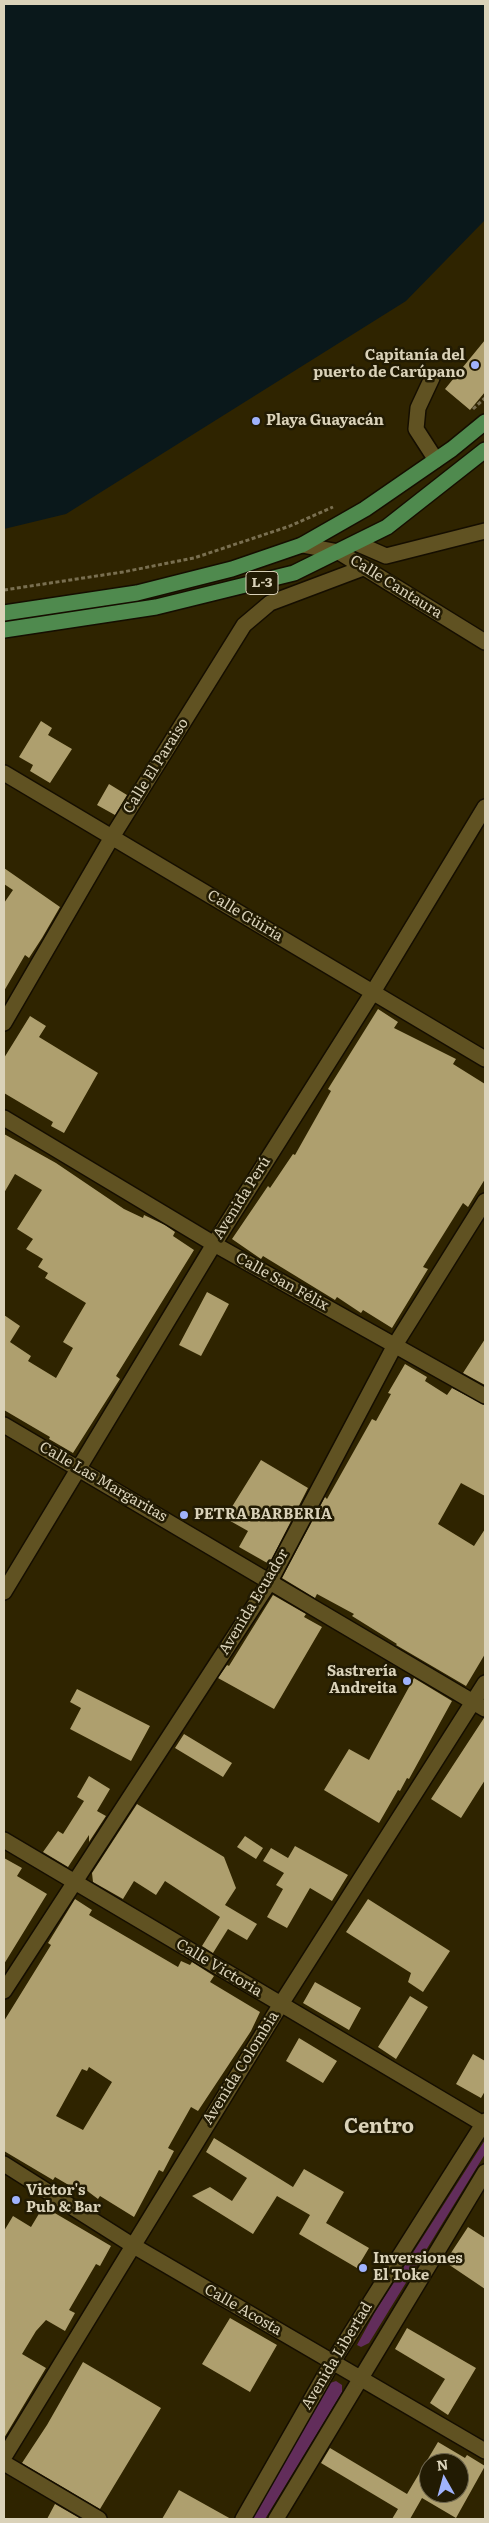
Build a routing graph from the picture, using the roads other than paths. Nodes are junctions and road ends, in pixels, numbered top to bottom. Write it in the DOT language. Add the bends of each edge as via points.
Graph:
graph roads {
  1 [pos="432,378"];
  2 [pos="485,422"];
  3 [pos="485,450"];
  4 [pos="436,460"];
  5 [pos="485,531"];
  6 [pos="356,543"];
  7 [pos="302,545"];
  8 [pos="339,552"];
  9 [pos="363,568"];
  10 [pos="4,613"];
  11 [pos="4,630"];
  12 [pos="485,642"];
  13 [pos="4,773"];
  14 [pos="485,807"];
  15 [pos="112,837"];
  16 [pos="373,992"];
  17 [pos="4,1023"];
  18 [pos="485,1059"];
  19 [pos="4,1118"];
  20 [pos="485,1201"];
  21 [pos="214,1244"];
  22 [pos="395,1345"];
  23 [pos="485,1396"];
  24 [pos="4,1425"];
  25 [pos="78,1468"];
  26 [pos="269,1583"];
  27 [pos="4,1592"];
  28 [pos="485,1683"];
  29 [pos="480,1705"];
  30 [pos="4,1840"];
  31 [pos="74,1882"];
  32 [pos="4,1991"];
  33 [pos="281,2004"];
  34 [pos="485,2123"];
  35 [pos="4,2164"];
  36 [pos="485,2172"];
  37 [pos="132,2245"];
  38 [pos="332,2362"];
  39 [pos="359,2378"];
  40 [pos="485,2451"];
  41 [pos="4,2457"];
  42 [pos="4,2463"];
  43 [pos="99,2519"];
  44 [pos="243,2519"];
  45 [pos="276,2519"];
  1 -- 4 [label="street" via="418,408 416,429"];
  2 -- 4 [label="main road, L-3"];
  3 -- 6 [label="main road, L-3" via="387,527"];
  4 -- 7 [label="main road, L-3" via="365,509"];
  5 -- 6 [label="street" via="386,556"];
  6 -- 8 [label="main road, L-3"];
  7 -- 8 [label="street, Calle Cantaura"];
  7 -- 10 [label="main road, L-3" via="232,569 137,593"];
  8 -- 9 [label="street, Calle Cantaura"];
  8 -- 11 [label="main road, L-3" via="268,581 156,607"];
  9 -- 12 [label="street, Calle Cantaura"];
  9 -- 15 [label="street, Calle El Paraiso" via="270,604 244,625"];
  13 -- 15 [label="street, Calle Güiria"];
  14 -- 16 [label="street, Avenida Perú"];
  15 -- 16 [label="street, Calle Güiria"];
  15 -- 17 [label="street, Calle El Paraiso"];
  16 -- 18 [label="street, Calle Güiria"];
  16 -- 21 [label="street, Avenida Perú"];
  19 -- 21 [label="street, Calle San Félix"];
  20 -- 22 [label="street, Avenida Ecuador"];
  21 -- 22 [label="street, Calle San Félix"];
  21 -- 25 [label="street, Avenida Perú"];
  22 -- 23 [label="street, Calle San Félix"];
  22 -- 26 [label="street, Avenida Ecuador"];
  24 -- 25 [label="street, Calle Las Margaritas"];
  25 -- 26 [label="street, Calle Las Margaritas"];
  25 -- 27 [label="street, Avenida Perú"];
  26 -- 29 [label="street, Calle Las Margaritas"];
  26 -- 31 [label="street, Avenida Ecuador"];
  28 -- 29 [label="street, Avenida Colombia"];
  29 -- 33 [label="street, Avenida Colombia"];
  30 -- 31 [label="street, Calle Victoria"];
  31 -- 32 [label="street, Avenida Ecuador"];
  31 -- 33 [label="street, Calle Victoria"];
  33 -- 34 [label="street, Calle Victoria"];
  33 -- 37 [label="street, Avenida Colombia"];
  34 -- 38 [label="street, Avenida Libertad"];
  35 -- 37 [label="street, Calle Acosta"];
  36 -- 39 [label="street, Avenida Libertad"];
  37 -- 38 [label="street, Calle Acosta"];
  37 -- 41 [label="street, Avenida Colombia"];
  38 -- 39 [label="street, Calle Acosta"];
  38 -- 44 [label="street, Avenida Libertad"];
  39 -- 40 [label="street, Calle Acosta"];
  39 -- 45 [label="street, Avenida Libertad"];
  42 -- 43 [label="street"];
}
